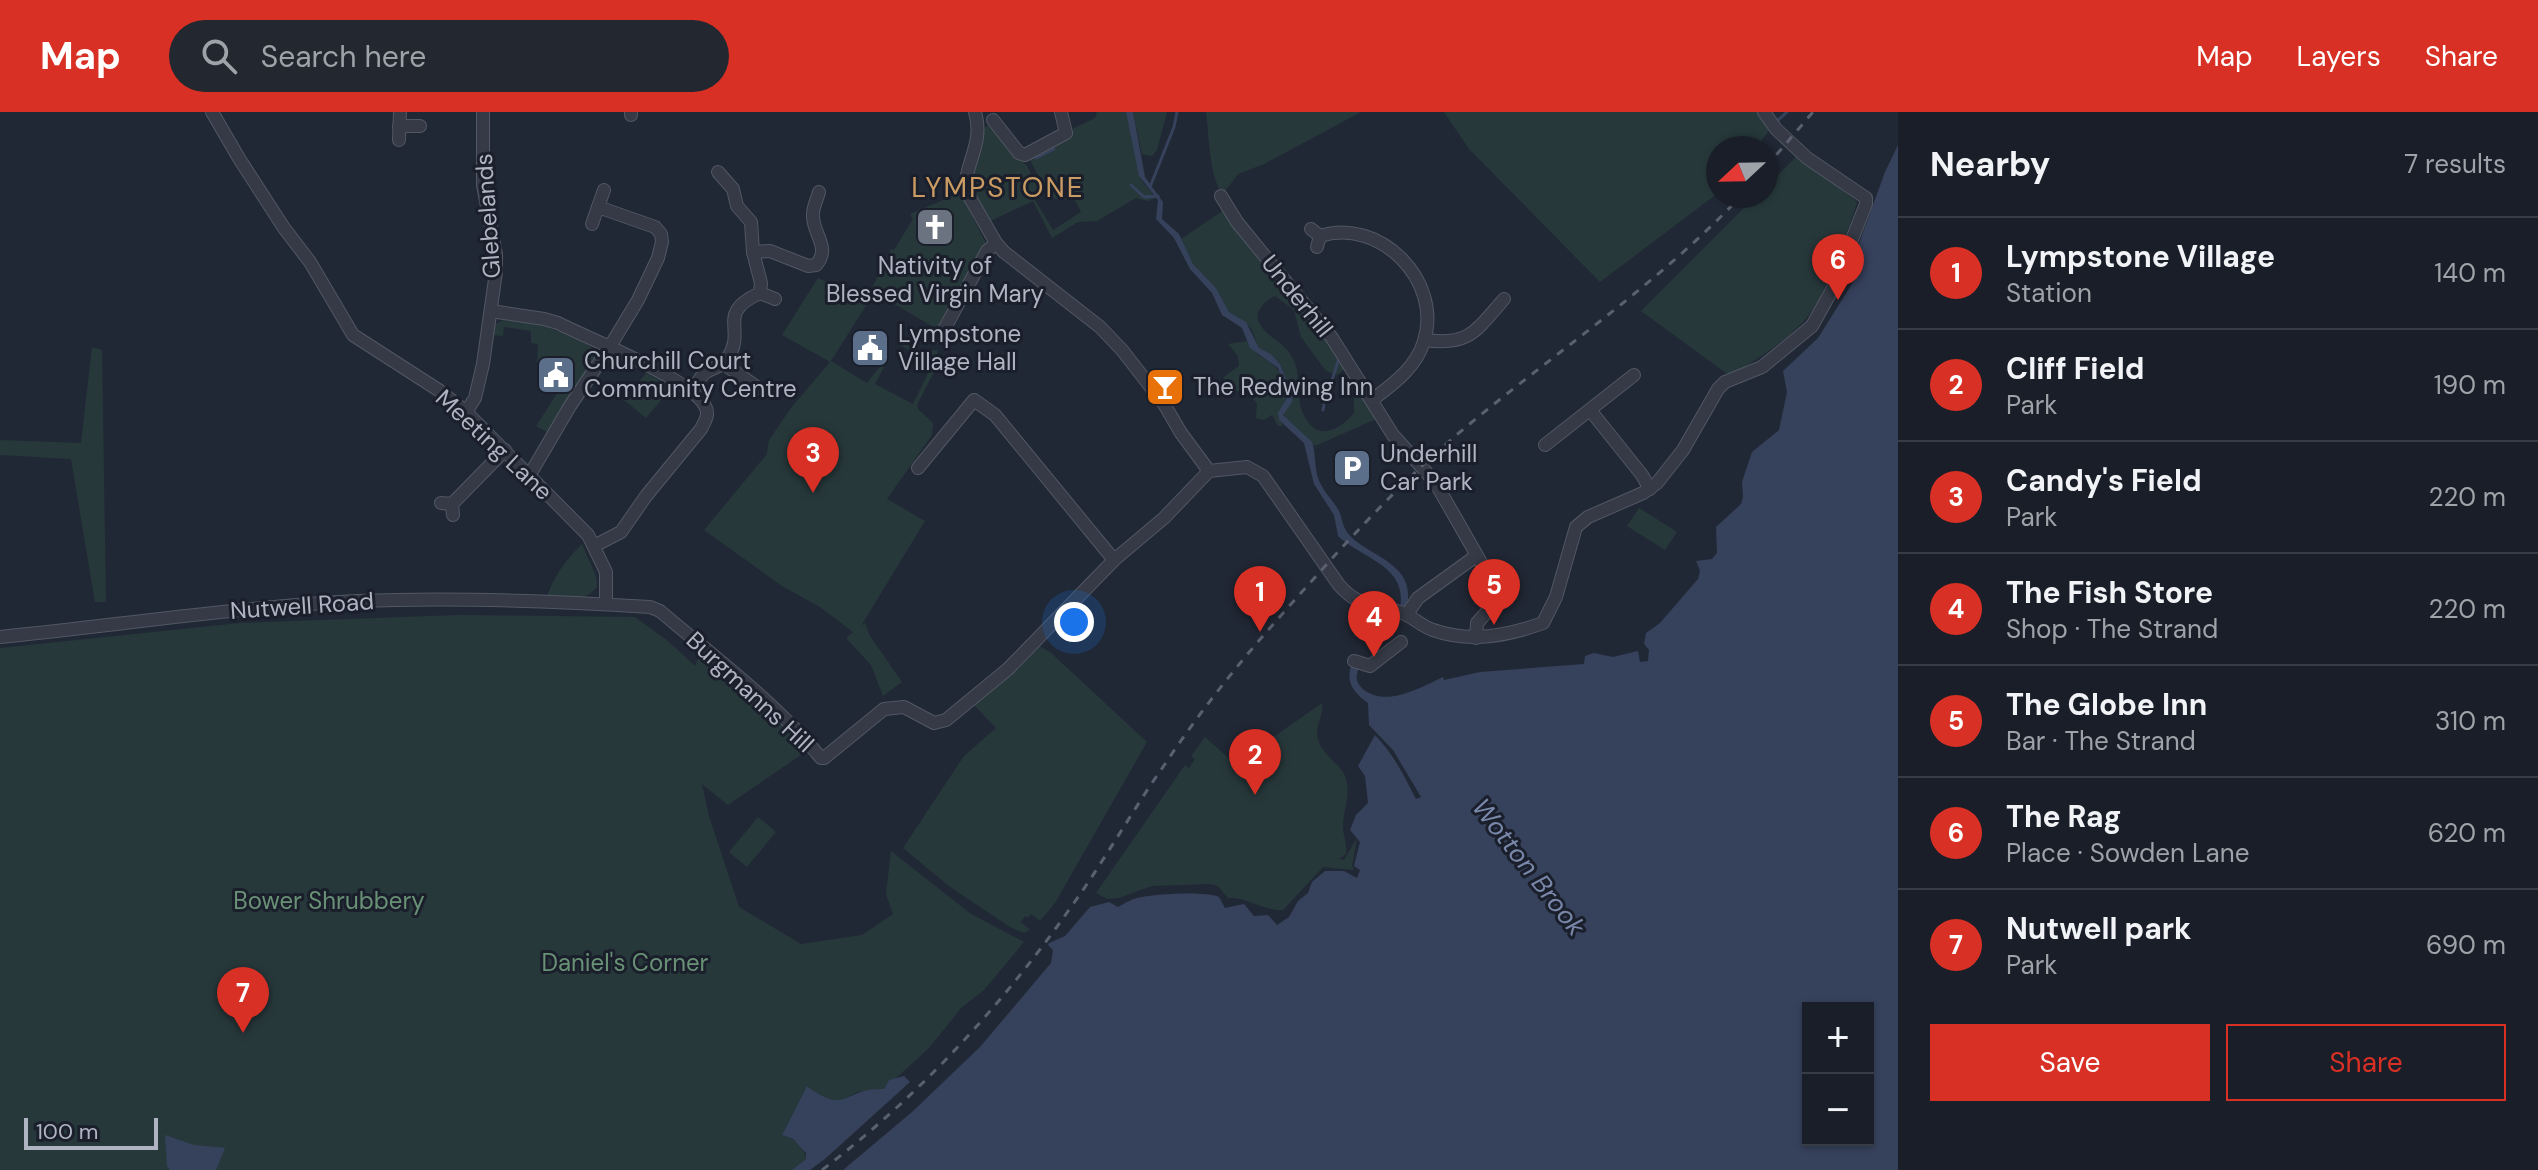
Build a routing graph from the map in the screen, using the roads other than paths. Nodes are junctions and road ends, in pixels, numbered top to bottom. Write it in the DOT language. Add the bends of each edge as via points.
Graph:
graph roads {
  1 [pos="212,112"];
  2 [pos="400,112"];
  3 [pos="483,112"];
  4 [pos="1061,112"];
  5 [pos="1764,112"];
  6 [pos="998,116"];
  7 [pos="976,117"];
  8 [pos="399,126"];
  9 [pos="420,126"];
  10 [pos="399,140"];
  11 [pos="718,172"];
  12 [pos="604,190"];
  13 [pos="819,192"];
  14 [pos="1221,196"];
  15 [pos="598,207"];
  16 [pos="592,224"];
  17 [pos="1316,237"];
  18 [pos="996,243"];
  19 [pos="753,252"];
  20 [pos="760,293"];
  21 [pos="775,299"];
  22 [pos="1504,299"];
  23 [pos="491,311"];
  24 [pos="940,337"];
  25 [pos="1425,340"];
  26 [pos="609,348"];
  27 [pos="724,364"];
  28 [pos="1634,375"];
  29 [pos="758,388"];
  30 [pos="691,393"];
  31 [pos="1372,400"];
  32 [pos="1590,410"];
  33 [pos="466,412"];
  34 [pos="1545,445"];
  35 [pos="505,450"];
  36 [pos="918,468"];
  37 [pos="1209,471"];
  38 [pos="529,476"];
  39 [pos="1650,489"];
  40 [pos="449,507"];
  41 [pos="594,546"];
  42 [pos="1476,556"];
  43 [pos="1114,560"];
  44 [pos="606,604"];
  45 [pos="1407,614"];
  46 [pos="0,637"];
  47 [pos="1476,638"];
  48 [pos="1401,642"];
  49 [pos="1358,664"];
  1 -- 33 [label="street, Meeting Lane" via="353,335"];
  2 -- 8 [label="street"];
  3 -- 23 [label="street, Glebelands" via="483,185 496,254"];
  4 -- 6 [label="street" via="1066,133 1025,155"];
  5 -- 39 [label="street" via="1807,158 1860,192 1866,204 1812,326 1762,367 1725,382 1683,450"];
  6 -- 7 [label="street"];
  7 -- 18 [label="street" via="977,144 965,189"];
  8 -- 9 [label="street"];
  8 -- 10 [label="street"];
  11 -- 19 [label="street" via="751,222"];
  12 -- 15 [label="street"];
  13 -- 19 [label="street" via="813,221 823,248 816,265 770,251"];
  14 -- 31 [label="street, Underhill" via="1332,338"];
  15 -- 16 [label="street"];
  15 -- 26 [label="street" via="655,227 662,242 638,300"];
  17 -- 25 [label="street" via="1367,236 1399,255 1422,292"];
  18 -- 24 [label="street"];
  18 -- 37 [label="street" via="1106,332"];
  19 -- 20 [label="street"];
  20 -- 21 [label="street"];
  20 -- 27 [label="street" via="736,311 735,341"];
  22 -- 25 [label="street" via="1491,322 1461,340"];
  23 -- 26 [label="street" via="544,319"];
  23 -- 33 [label="street, Glebelands" via="475,398"];
  25 -- 31 [label="street" via="1399,380"];
  26 -- 30 [label="street" via="654,368"];
  26 -- 38 [label="street"];
  27 -- 29 [label="street"];
  27 -- 30 [label="street" via="707,371"];
  28 -- 32 [label="street"];
  30 -- 41 [label="street" via="707,409 701,429 621,532"];
  31 -- 42 [label="street, Underhill" via="1393,435 1435,482"];
  32 -- 34 [label="street"];
  32 -- 39 [label="street"];
  33 -- 35 [label="street, Meeting Lane"];
  35 -- 38 [label="street, Meeting Lane"];
  35 -- 40 [label="street"];
  36 -- 43 [label="street" via="974,400 995,415"];
  37 -- 43 [label="street, Burgmanns Hill"];
  37 -- 45 [label="street" via="1256,470 1348,595 1365,605"];
  38 -- 41 [label="street, Meeting Lane"];
  39 -- 47 [label="street" via="1576,527 1543,623"];
  41 -- 44 [label="street, Meeting Lane" via="606,572"];
  42 -- 45 [label="street" via="1418,598"];
  42 -- 47 [label="street, Underhill" via="1499,594 1477,623"];
  43 -- 44 [label="street, Burgmanns Hill" via="1008,669 946,720 934,723 904,707 884,709 824,758 751,687 660,611"];
  44 -- 46 [label="street, Nutwell Road" via="360,601"];
  45 -- 47 [label="street" via="1432,630"];
  48 -- 49 [label="street" via="1370,666"];
}
